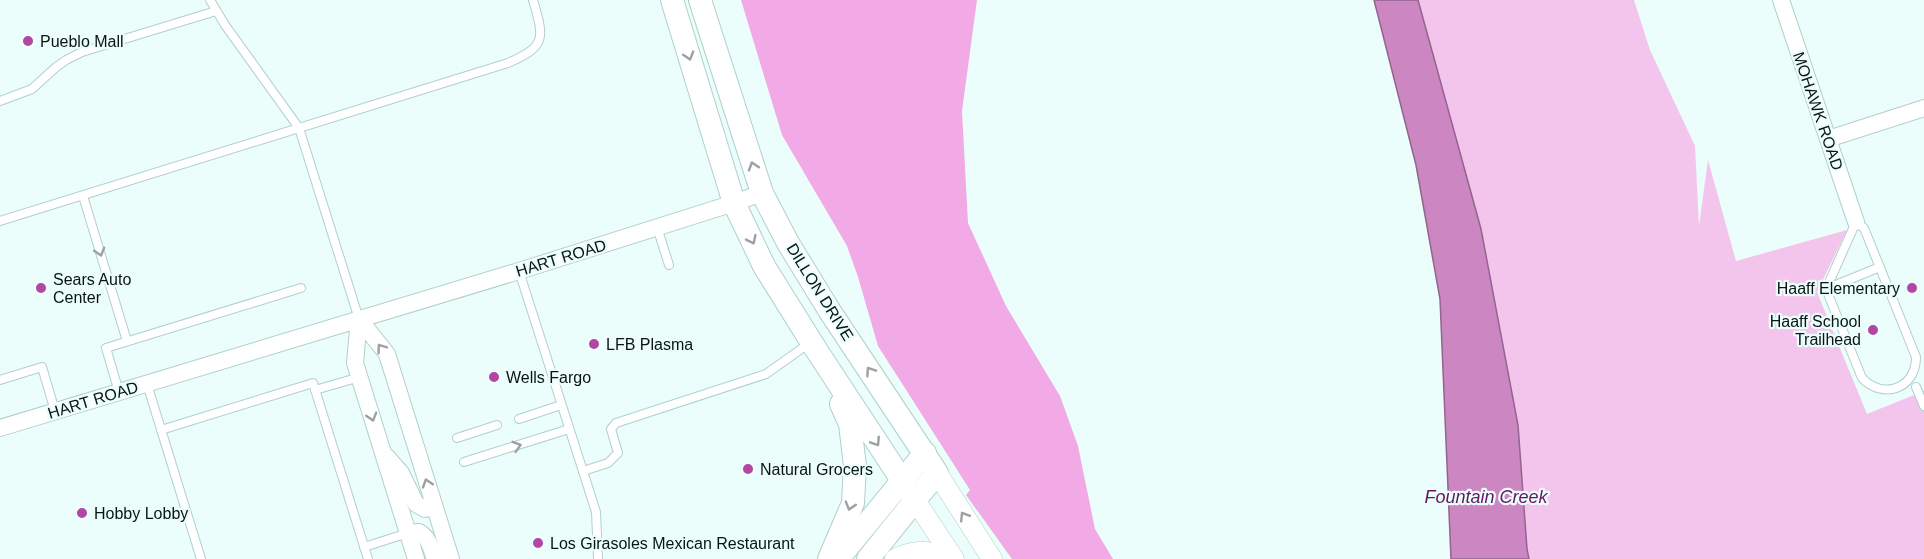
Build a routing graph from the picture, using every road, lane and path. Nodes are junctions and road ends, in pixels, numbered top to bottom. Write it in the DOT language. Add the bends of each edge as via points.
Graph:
graph roads {
  1 [pos="210,0"];
  2 [pos="533,0"];
  3 [pos="672,0"];
  4 [pos="700,0"];
  5 [pos="1781,0"];
  6 [pos="216,11"];
  7 [pos="0,101"];
  8 [pos="1924,108"];
  9 [pos="299,128"];
  10 [pos="1828,140"];
  11 [pos="762,193"];
  12 [pos="83,196"];
  13 [pos="734,203"];
  14 [pos="0,222"];
  15 [pos="1856,222"];
  16 [pos="657,227"];
  17 [pos="669,265"];
  18 [pos="1880,267"];
  19 [pos="519,271"];
  20 [pos="301,288"];
  21 [pos="1826,289"];
  22 [pos="359,320"];
  23 [pos="127,341"];
  24 [pos="814,346"];
  25 [pos="360,377"];
  26 [pos="0,380"];
  27 [pos="147,384"];
  28 [pos="1916,387"];
  29 [pos="315,390"];
  30 [pos="118,392"];
  31 [pos="561,405"];
  32 [pos="1924,405"];
  33 [pos="55,411"];
  34 [pos="519,419"];
  35 [pos="497,425"];
  36 [pos="0,428"];
  37 [pos="569,429"];
  38 [pos="161,430"];
  39 [pos="457,438"];
  40 [pos="381,449"];
  41 [pos="925,453"];
  42 [pos="464,462"];
  43 [pos="583,471"];
  44 [pos="937,472"];
  45 [pos="902,481"];
  46 [pos="915,500"];
  47 [pos="434,506"];
  48 [pos="408,533"];
  49 [pos="364,548"];
  50 [pos="201,559"];
  51 [pos="368,559"];
  52 [pos="416,559"];
  53 [pos="435,559"];
  54 [pos="451,559"];
  55 [pos="598,559"];
  56 [pos="829,559"];
  57 [pos="838,559"];
  58 [pos="868,559"];
  59 [pos="896,559"];
  60 [pos="943,559"];
  61 [pos="954,559"];
  62 [pos="992,559"];
  1 -- 6 [label="lane"];
  2 -- 9 [label="lane" via="541,33 539,43 523,57"];
  3 -- 13 [label="main road, DILLON DRIVE, one-way"];
  11 -- 4 [label="main road, DILLON DRIVE, one-way"];
  5 -- 10 [label="street, MOHAWK ROAD"];
  6 -- 7 [label="lane" via="82,52 60,64 32,89"];
  6 -- 9 [label="lane"];
  8 -- 10 [label="street"];
  9 -- 12 [label="lane"];
  9 -- 22 [label="lane"];
  10 -- 15 [label="street, MOHAWK ROAD"];
  11 -- 13 [label="street, HART ROAD"];
  41 -- 11 [label="main road, DILLON DRIVE, one-way" via="829,310"];
  12 -- 14 [label="lane"];
  12 -- 23 [label="lane, one-way"];
  13 -- 16 [label="street, HART ROAD"];
  13 -- 24 [label="main road, DILLON DRIVE, one-way" via="764,266"];
  15 -- 18 [label="lane" via="1864,228"];
  15 -- 21 [label="lane"];
  16 -- 17 [label="lane"];
  16 -- 19 [label="street, HART ROAD"];
  18 -- 21 [label="lane"];
  18 -- 21 [label="lane" via="1916,357 1912,376 1898,388 1870,386 1862,378"];
  19 -- 22 [label="street, HART ROAD"];
  19 -- 31 [label="lane"];
  20 -- 23 [label="lane"];
  22 -- 25 [label="street" via="355,363"];
  22 -- 27 [label="street, HART ROAD"];
  47 -- 22 [label="street, one-way" via="387,354"];
  23 -- 30 [label="lane" via="106,348"];
  24 -- 43 [label="lane" via="766,374 616,423 612,429 618,453 608,463"];
  24 -- 45 [label="main road, DILLON DRIVE, one-way"];
  24 -- 56 [label="main road, one-way" via="850,424 855,466 853,503"];
  25 -- 29 [label="lane"];
  25 -- 40 [label="street, one-way"];
  26 -- 33 [label="lane" via="42,367"];
  27 -- 30 [label="street, HART ROAD"];
  27 -- 38 [label="lane"];
  28 -- 32 [label="lane"];
  29 -- 38 [label="lane" via="313,383"];
  29 -- 49 [label="lane"];
  30 -- 33 [label="street, HART ROAD"];
  31 -- 34 [label="lane"];
  31 -- 37 [label="lane"];
  33 -- 36 [label="street, HART ROAD"];
  35 -- 39 [label="lane"];
  42 -- 37 [label="lane, one-way"];
  37 -- 43 [label="lane"];
  38 -- 50 [label="lane"];
  40 -- 47 [label="street" via="400,472 416,504 425,509"];
  40 -- 48 [label="street"];
  41 -- 44 [label="main road, DILLON DRIVE"];
  41 -- 45 [label="main road"];
  43 -- 55 [label="lane" via="596,512"];
  44 -- 46 [label="main road"];
  62 -- 44 [label="street, DILLON DRIVE, one-way"];
  45 -- 46 [label="main road, DILLON DRIVE"];
  45 -- 57 [label="main road"];
  46 -- 58 [label="main road"];
  46 -- 61 [label="street, DILLON DRIVE"];
  47 -- 54 [label="street"];
  48 -- 49 [label="lane"];
  48 -- 52 [label="street"];
  48 -- 53 [label="street" via="424,535"];
  49 -- 51 [label="lane"];
  59 -- 60 [label="street" via="905,553 919,552"];
}
